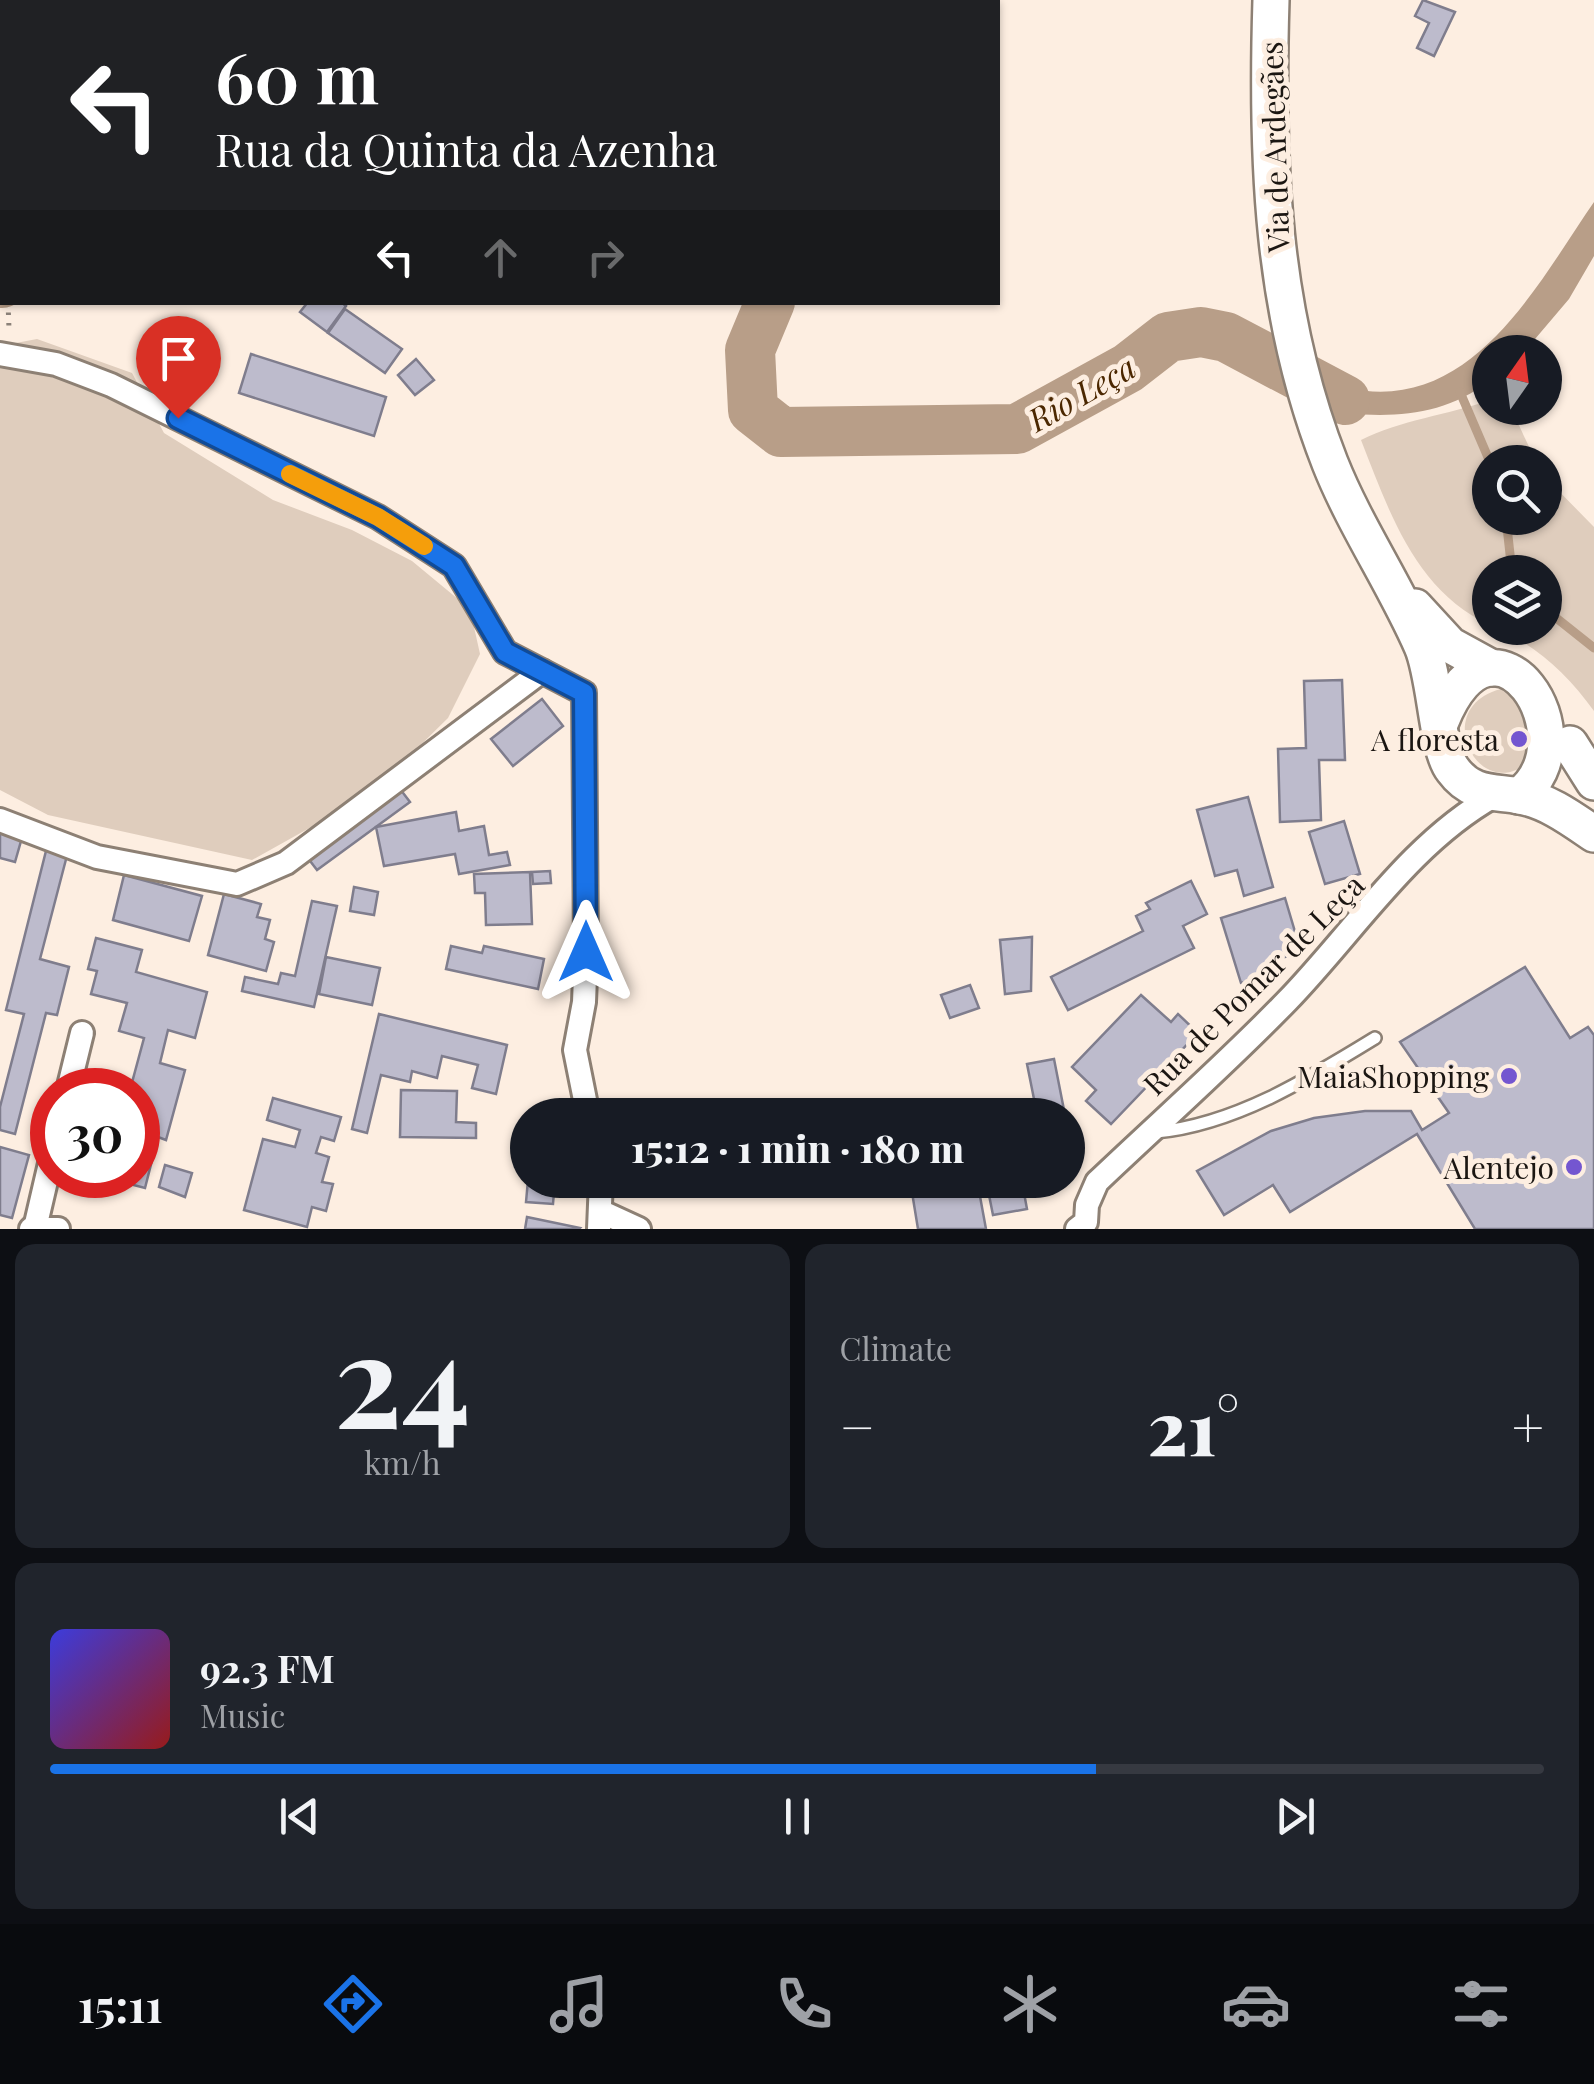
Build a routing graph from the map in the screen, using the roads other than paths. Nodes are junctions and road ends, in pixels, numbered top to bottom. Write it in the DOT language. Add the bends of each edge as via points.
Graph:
graph roads {
  1 [pos="1271,0"];
  2 [pos="0,354"];
  3 [pos="1387,574"];
  4 [pos="1492,668"];
  5 [pos="542,671"];
  6 [pos="1441,720"];
  7 [pos="1570,744"];
  8 [pos="1594,782"];
  9 [pos="1506,796"];
  10 [pos="0,820"];
  11 [pos="1594,834"];
  12 [pos="82,1033"];
  13 [pos="1375,1038"];
  14 [pos="73,1068"];
  15 [pos="585,1098"];
  16 [pos="1149,1132"];
  17 [pos="41,1198"];
  18 [pos="601,1221"];
  19 [pos="1084,1227"];
  20 [pos="33,1229"];
  21 [pos="58,1229"];
  22 [pos="639,1229"];
  1 -- 3 [label="main road, Via de Ardegães" via="1269,190 1280,284 1331,467"];
  2 -- 5 [label="street" via="56,364 111,385 378,517 454,566 505,652"];
  3 -- 4 [label="main road, Via de Ardegães" via="1450,645"];
  3 -- 6 [label="main road, Via de Ardegães" via="1424,650"];
  4 -- 6 [label="main road" via="1450,696"];
  4 -- 7 [label="main road, Via de Ardegães" via="1541,677 1569,718"];
  5 -- 10 [label="street" via="286,863 236,884 98,857"];
  5 -- 15 [label="street" via="584,693 585,985 575,1050"];
  6 -- 9 [label="main road, Via de Ardegães" via="1452,769 1470,786"];
  7 -- 8 [label="main road, Via de Ardegães"];
  7 -- 9 [label="main road" via="1543,786"];
  9 -- 11 [label="main road, Via de Ardegães" via="1550,806"];
  9 -- 16 [label="street, Rua de Pomar de Leça" via="1461,815 1431,843 1286,1002"];
  12 -- 14 [label="street"];
  13 -- 16 [label="lane" via="1251,1106 1178,1130"];
  16 -- 19 [label="street, Rua de Pomar de Leça" via="1097,1182"];
  17 -- 20 [label="street"];
  18 -- 22 [label="street"];
  20 -- 21 [label="street"];
}
